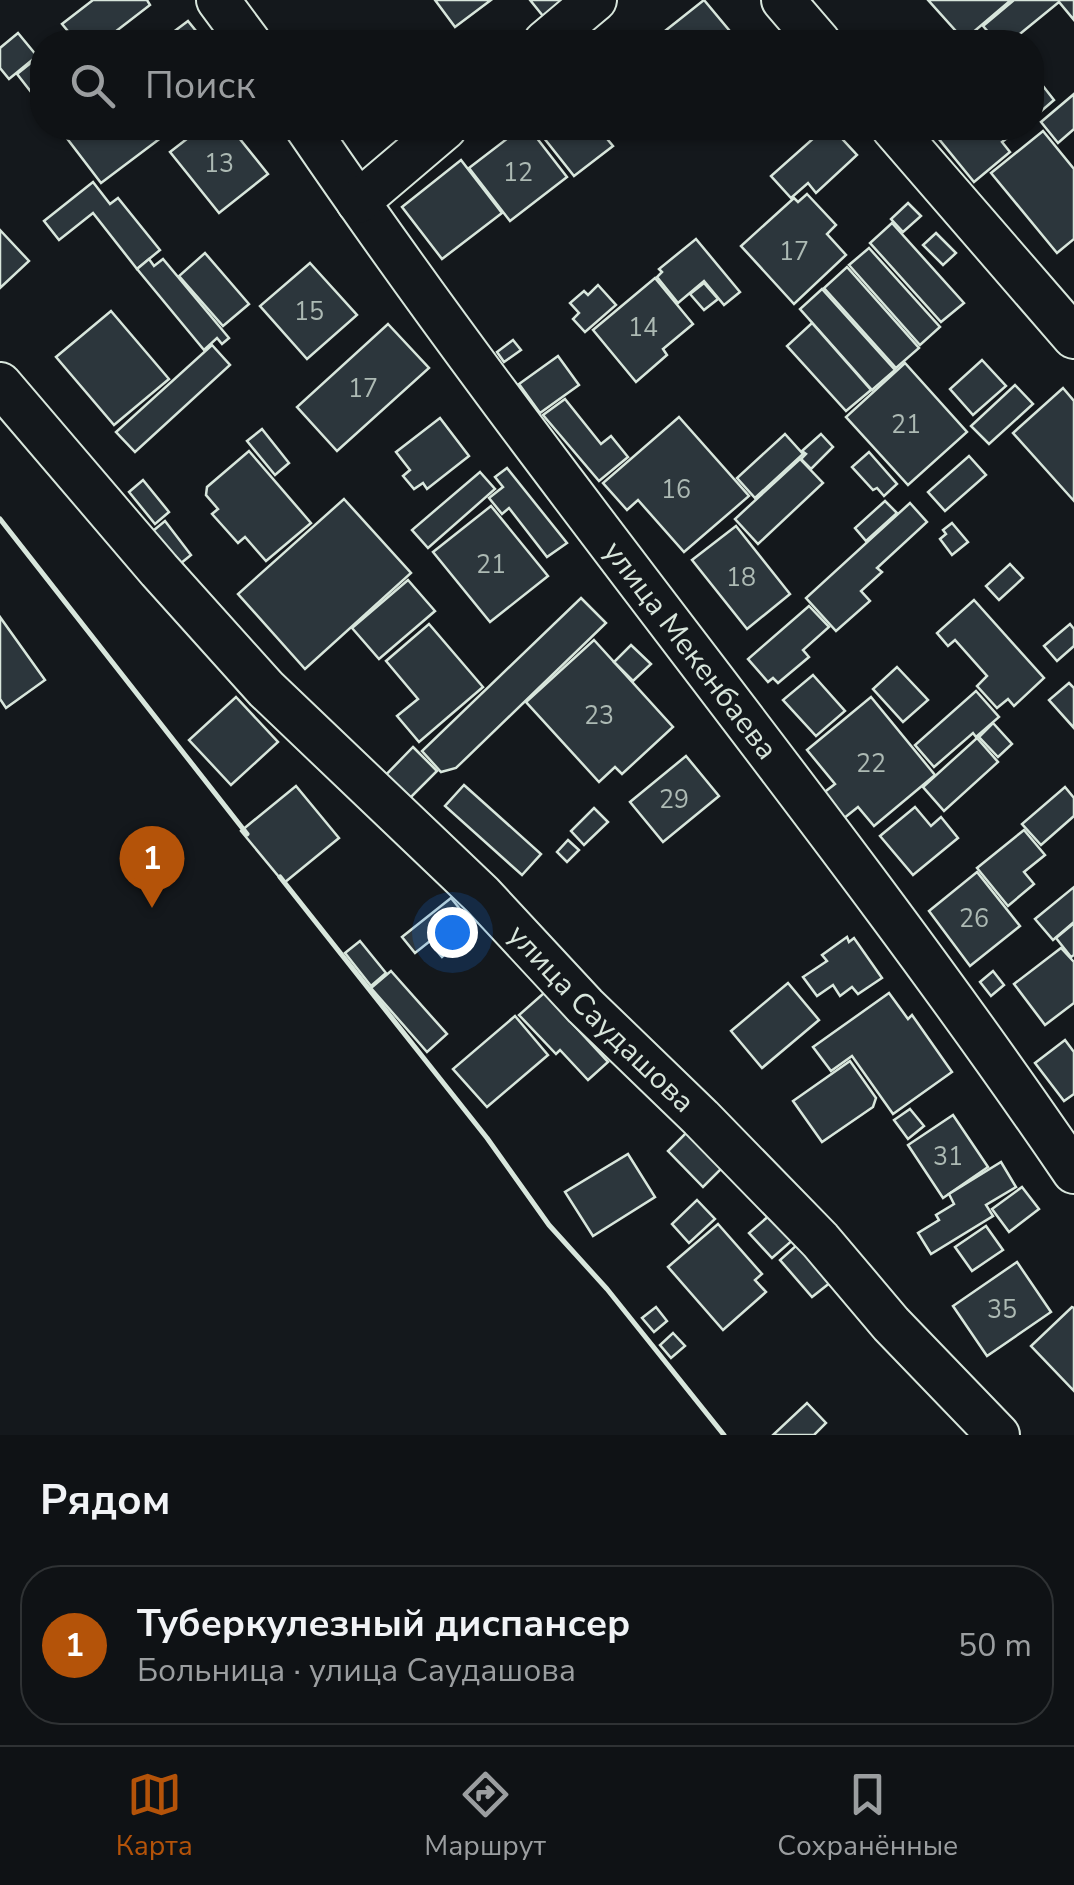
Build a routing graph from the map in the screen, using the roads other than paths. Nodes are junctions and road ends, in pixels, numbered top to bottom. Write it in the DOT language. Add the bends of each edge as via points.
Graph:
graph roads {
  1 [pos="218,0"];
  2 [pos="595,0"];
  3 [pos="782,0"];
  4 [pos="239,30"];
  5 [pos="559,30"];
  6 [pos="809,30"];
  7 [pos="315,140"];
  8 [pos="432,140"];
  9 [pos="903,140"];
  10 [pos="358,202"];
  11 [pos="1074,337"];
  12 [pos="0,384"];
  13 [pos="1069,1152"];
  14 [pos="998,1435"];
  1 -- 4 [label="street"];
  2 -- 5 [label="street"];
  3 -- 6 [label="street"];
  7 -- 10 [label="street, улица Мекенбаева"];
  8 -- 10 [label="street"];
  9 -- 11 [label="street"];
  10 -- 13 [label="street, улица Мекенбаева"];
  12 -- 14 [label="street, улица Саудашова" via="266,689 714,1131"];
}
